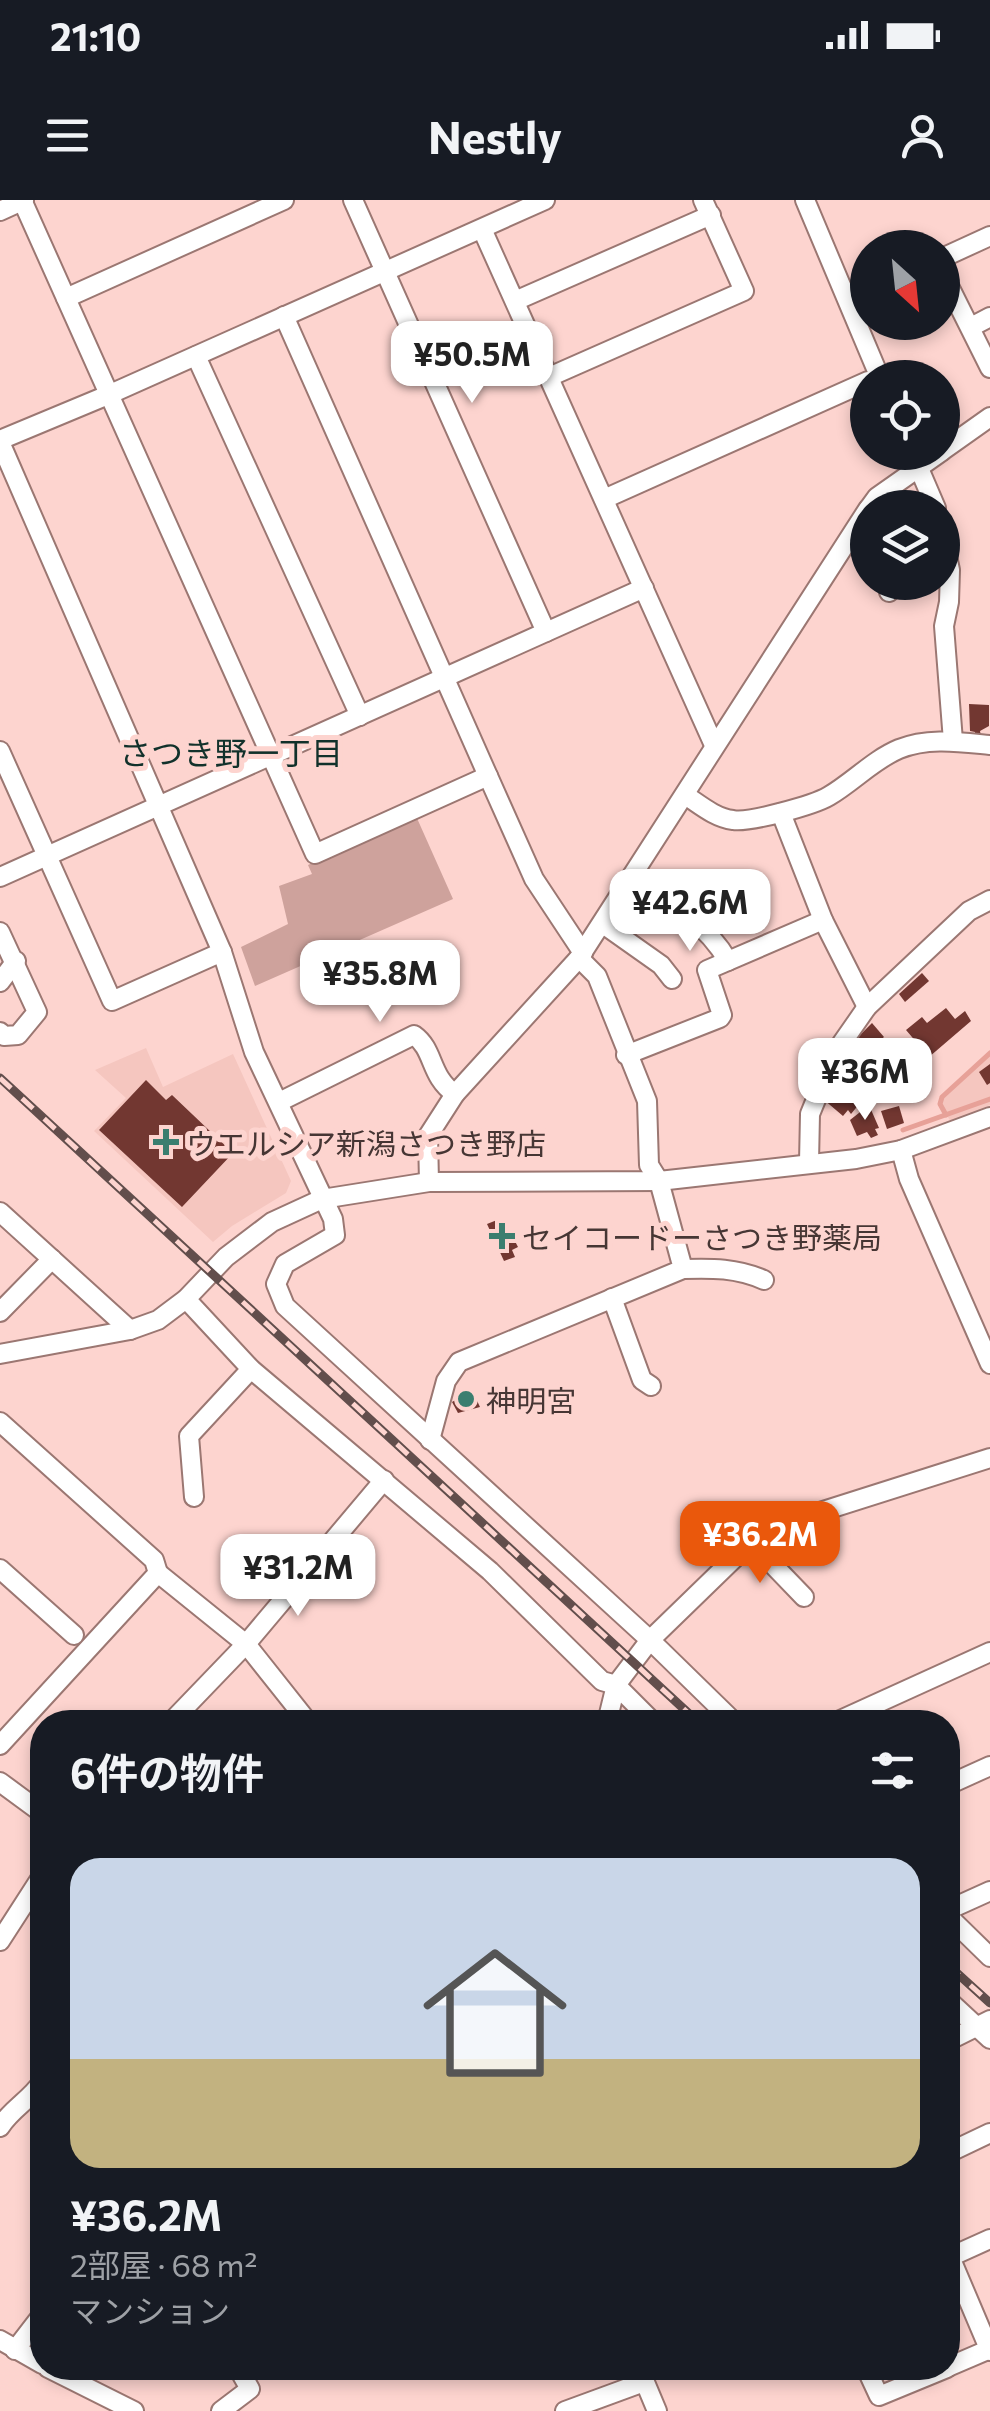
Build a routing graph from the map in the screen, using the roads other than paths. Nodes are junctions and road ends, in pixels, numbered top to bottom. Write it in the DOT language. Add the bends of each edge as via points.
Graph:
graph roads {
  1 [pos="23,200"];
  2 [pos="284,200"];
  3 [pos="353,200"];
  4 [pos="546,200"];
  5 [pos="805,200"];
  6 [pos="707,207"];
  7 [pos="0,211"];
  8 [pos="482,229"];
  9 [pos="990,236"];
  10 [pos="960,250"];
  11 [pos="386,271"];
  12 [pos="66,298"];
  13 [pos="515,301"];
  14 [pos="960,306"];
  15 [pos="284,316"];
  16 [pos="990,317"];
  17 [pos="971,327"];
  18 [pos="196,356"];
  19 [pos="869,360"];
  20 [pos="990,368"];
  21 [pos="549,377"];
  22 [pos="850,390"];
  23 [pos="108,395"];
  24 [pos="990,417"];
  25 [pos="960,439"];
  26 [pos="0,441"];
  27 [pos="905,470"];
  28 [pos="884,490"];
  29 [pos="604,499"];
  30 [pos="850,536"];
  31 [pos="644,588"];
  32 [pos="949,600"];
  33 [pos="546,632"];
  34 [pos="444,678"];
  35 [pos="360,716"];
  36 [pos="953,741"];
  37 [pos="714,744"];
  38 [pos="990,745"];
  39 [pos="1,755"];
  40 [pos="271,756"];
  41 [pos="488,776"];
  42 [pos="686,795"];
  43 [pos="159,806"];
  44 [pos="781,812"];
  45 [pos="47,856"];
  46 [pos="0,877"];
  47 [pos="630,878"];
  48 [pos="990,900"];
  49 [pos="823,920"];
  50 [pos="603,924"];
  51 [pos="0,932"];
  52 [pos="222,952"];
  53 [pos="582,955"];
  54 [pos="728,961"];
  55 [pos="16,962"];
  56 [pos="672,979"];
  57 [pos="0,982"];
  58 [pos="867,1007"];
  59 [pos="0,1032"];
  60 [pos="626,1055"];
  61 [pos="454,1094"];
  62 [pos="279,1102"];
  63 [pos="990,1118"];
  64 [pos="901,1150"];
  65 [pos="809,1162"];
  66 [pos="659,1181"];
  67 [pos="428,1182"];
  68 [pos="322,1199"];
  69 [pos="0,1212"];
  70 [pos="52,1259"];
  71 [pos="684,1268"];
  72 [pos="764,1280"];
  73 [pos="186,1298"];
  74 [pos="612,1298"];
  75 [pos="0,1312"];
  76 [pos="130,1330"];
  77 [pos="0,1354"];
  78 [pos="990,1364"];
  79 [pos="251,1369"];
  80 [pos="651,1386"];
  81 [pos="0,1422"];
  82 [pos="430,1440"];
  83 [pos="990,1458"];
  84 [pos="384,1480"];
  85 [pos="194,1497"];
  86 [pos="750,1542"];
  87 [pos="0,1569"];
  88 [pos="158,1573"];
  89 [pos="804,1597"];
  90 [pos="74,1636"];
  91 [pos="650,1640"];
  92 [pos="246,1644"];
  93 [pos="990,1652"];
  94 [pos="616,1685"];
  95 [pos="32,1710"];
  96 [pos="183,1710"];
  97 [pos="298,1710"];
  98 [pos="610,1710"];
  99 [pos="641,1710"];
  100 [pos="722,1710"];
  101 [pos="862,1710"];
  102 [pos="30,1712"];
  103 [pos="0,1745"];
  104 [pos="990,1766"];
  105 [pos="960,1780"];
  106 [pos="0,1782"];
  107 [pos="30,1805"];
  108 [pos="990,1891"];
  109 [pos="30,1895"];
  110 [pos="960,1907"];
  111 [pos="960,1926"];
  112 [pos="0,1941"];
  113 [pos="990,1957"];
  114 [pos="960,2009"];
  115 [pos="986,2029"];
  116 [pos="960,2038"];
  117 [pos="30,2101"];
  118 [pos="2,2118"];
  119 [pos="990,2134"];
  120 [pos="960,2148"];
  121 [pos="990,2239"];
  122 [pos="960,2250"];
  123 [pos="960,2280"];
  124 [pos="30,2326"];
  125 [pos="8,2345"];
  126 [pos="990,2350"];
  127 [pos="30,2357"];
  128 [pos="960,2362"];
  129 [pos="73,2380"];
  130 [pos="245,2380"];
  131 [pos="631,2380"];
  132 [pos="644,2380"];
  133 [pos="871,2380"];
  134 [pos="916,2380"];
  135 [pos="134,2411"];
  136 [pos="221,2411"];
  137 [pos="565,2411"];
  138 [pos="657,2411"];
  1 -- 7 [label="street"];
  1 -- 12 [label="street"];
  2 -- 12 [label="street"];
  3 -- 11 [label="street"];
  4 -- 8 [label="street"];
  5 -- 19 [label="street"];
  6 -- 13 [label="street"];
  6 -- 21 [label="street" via="744,291"];
  8 -- 11 [label="street"];
  8 -- 13 [label="street"];
  9 -- 10 [label="street"];
  11 -- 15 [label="street"];
  11 -- 33 [label="street"];
  12 -- 23 [label="street"];
  13 -- 21 [label="street"];
  14 -- 17 [label="street"];
  15 -- 18 [label="street"];
  15 -- 34 [label="street"];
  16 -- 17 [label="street"];
  17 -- 20 [label="street"];
  18 -- 23 [label="street"];
  18 -- 35 [label="street"];
  21 -- 29 [label="street"];
  22 -- 29 [label="street"];
  23 -- 26 [label="street"];
  23 -- 40 [label="street"];
  24 -- 25 [label="street"];
  26 -- 43 [label="street"];
  27 -- 28 [label="street"];
  29 -- 31 [label="street"];
  30 -- 37 [label="street"];
  31 -- 33 [label="street"];
  31 -- 37 [label="street"];
  32 -- 36 [label="street" via="944,626"];
  33 -- 34 [label="street"];
  34 -- 35 [label="street"];
  34 -- 41 [label="street"];
  35 -- 40 [label="street"];
  36 -- 38 [label="street"];
  36 -- 44 [label="street" via="899,749 826,798"];
  37 -- 42 [label="street"];
  39 -- 45 [label="street"];
  40 -- 41 [label="street" via="315,854"];
  40 -- 43 [label="street"];
  41 -- 53 [label="street" via="534,878"];
  42 -- 44 [label="street" via="734,821"];
  42 -- 47 [label="street"];
  43 -- 45 [label="street"];
  43 -- 52 [label="street"];
  44 -- 49 [label="street"];
  45 -- 46 [label="street"];
  45 -- 52 [label="street" via="112,1001"];
  47 -- 50 [label="street"];
  47 -- 54 [label="street" via="692,917"];
  48 -- 58 [label="street" via="969,911"];
  49 -- 54 [label="street"];
  49 -- 58 [label="street"];
  50 -- 53 [label="street"];
  50 -- 56 [label="street"];
  51 -- 55 [label="street"];
  52 -- 62 [label="street" via="254,1052"];
  53 -- 60 [label="street" via="597,976"];
  53 -- 61 [label="street"];
  54 -- 60 [label="street" via="707,970 720,1018"];
  55 -- 57 [label="street"];
  55 -- 59 [label="street" via="37,1012 18,1035"];
  58 -- 65 [label="street" via="834,1053 810,1114"];
  60 -- 66 [label="street" via="646,1101 649,1165"];
  61 -- 62 [label="street" via="440,1084 414,1035"];
  61 -- 67 [label="street" via="428,1136"];
  62 -- 68 [label="street"];
  63 -- 64 [label="street"];
  64 -- 65 [label="street"];
  64 -- 78 [label="street"];
  65 -- 66 [label="street"];
  66 -- 67 [label="street"];
  66 -- 71 [label="street"];
  67 -- 68 [label="street"];
  68 -- 73 [label="street" via="272,1222"];
  68 -- 82 [label="street" via="335,1235 285,1264 276,1284 285,1306"];
  69 -- 70 [label="street"];
  70 -- 75 [label="street"];
  70 -- 76 [label="street"];
  71 -- 72 [label="street" via="725,1268"];
  71 -- 74 [label="street"];
  73 -- 76 [label="street" via="158,1320"];
  73 -- 79 [label="street"];
  74 -- 80 [label="street" via="642,1380"];
  74 -- 82 [label="street" via="459,1362 446,1381"];
  76 -- 77 [label="street"];
  79 -- 84 [label="street"];
  79 -- 85 [label="street" via="190,1436"];
  81 -- 88 [label="street" via="154,1560"];
  82 -- 91 [label="street"];
  83 -- 86 [label="street" via="782,1524"];
  84 -- 92 [label="street"];
  84 -- 94 [label="street" via="602,1681"];
  86 -- 89 [label="street"];
  86 -- 91 [label="street"];
  87 -- 90 [label="street"];
  88 -- 92 [label="street"];
  88 -- 95 [label="street"];
  91 -- 94 [label="street"];
  91 -- 100 [label="street"];
  92 -- 96 [label="street"];
  92 -- 97 [label="street"];
  93 -- 101 [label="street"];
  94 -- 98 [label="street"];
  94 -- 99 [label="street"];
  102 -- 103 [label="street"];
  104 -- 105 [label="street"];
  106 -- 107 [label="street"];
  108 -- 110 [label="street"];
  109 -- 112 [label="street"];
  111 -- 113 [label="street"];
  114 -- 115 [label="street"];
  115 -- 116 [label="street"];
  117 -- 118 [label="street"];
  119 -- 120 [label="street"];
  121 -- 122 [label="street"];
  123 -- 126 [label="street"];
  124 -- 125 [label="street"];
  125 -- 127 [label="street"];
  126 -- 128 [label="street"];
  129 -- 135 [label="street"];
  130 -- 136 [label="street" via="250,2388"];
  131 -- 137 [label="street"];
  132 -- 138 [label="street"];
  133 -- 134 [label="street" via="878,2396"];
}
